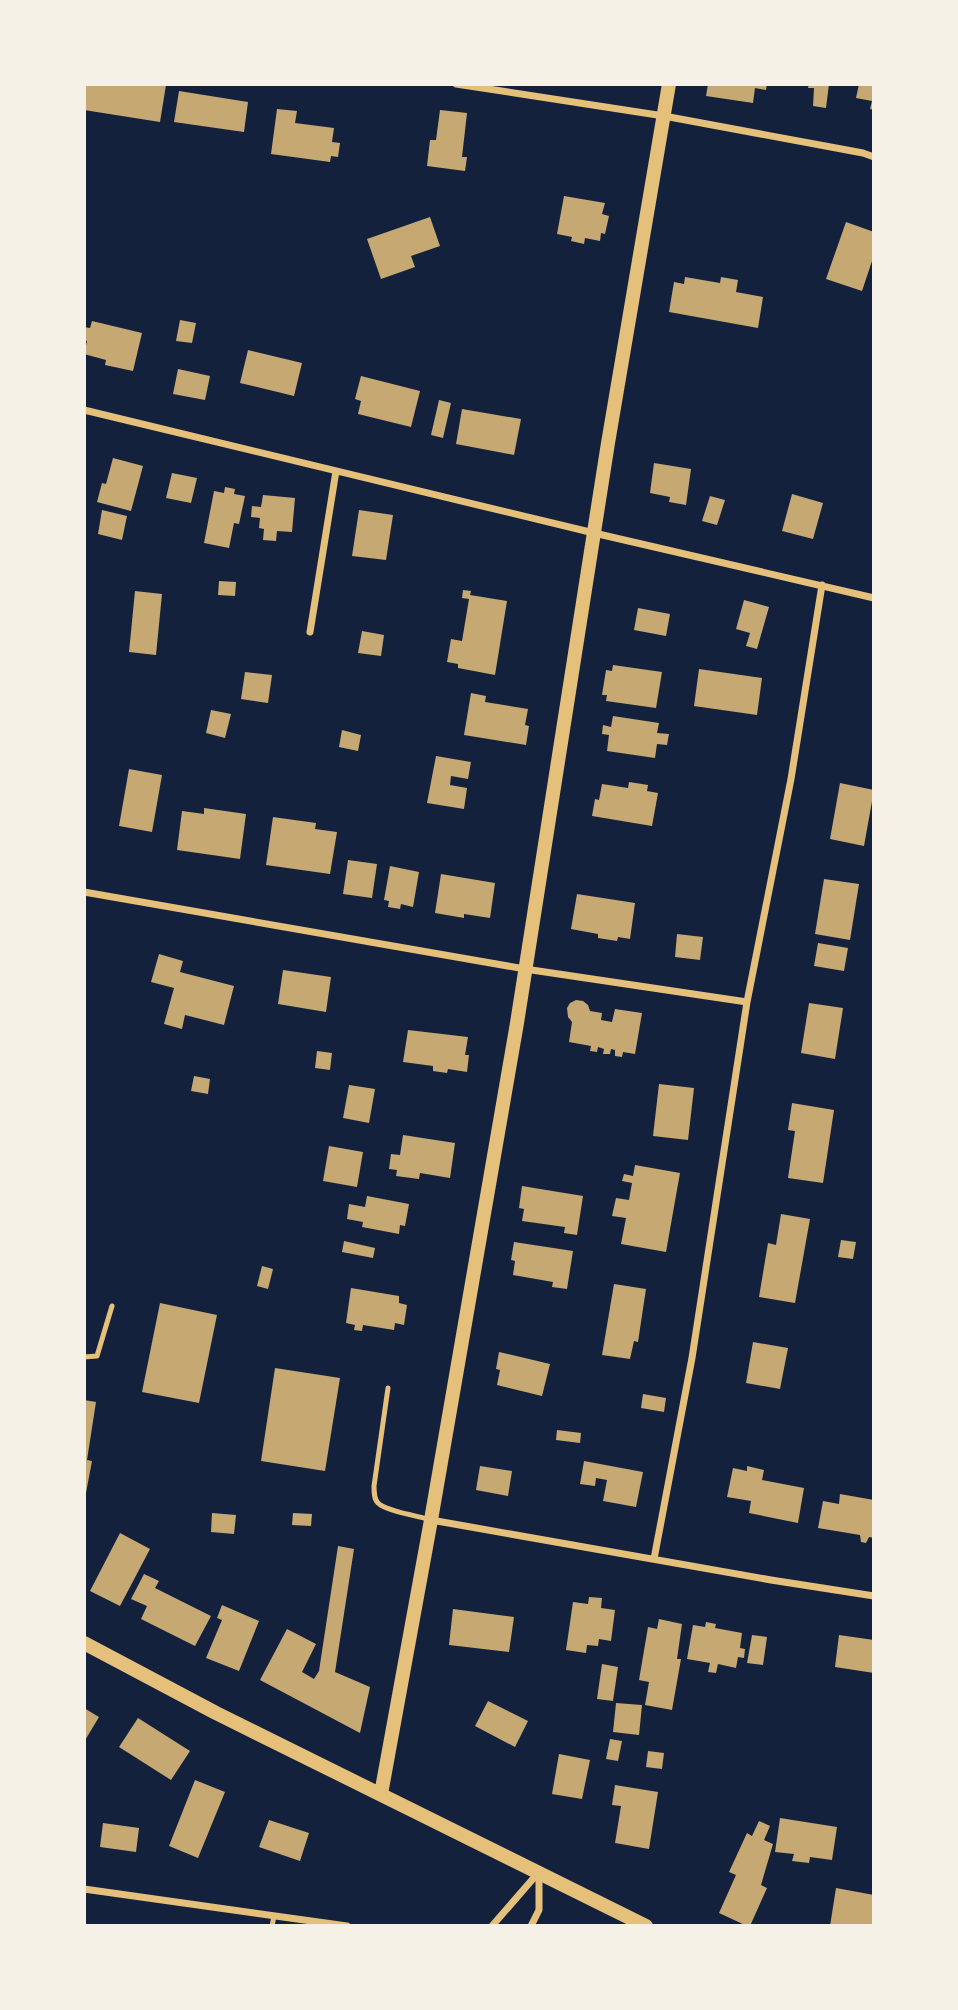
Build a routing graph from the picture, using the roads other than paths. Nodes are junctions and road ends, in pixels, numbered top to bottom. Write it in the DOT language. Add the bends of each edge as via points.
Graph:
graph roads {
  1 [pos="456,84"];
  2 [pos="670,84"];
  3 [pos="664,117"];
  4 [pos="874,157"];
  5 [pos="84,410"];
  6 [pos="336,471"];
  7 [pos="594,533"];
  8 [pos="822,585"];
  9 [pos="874,598"];
  10 [pos="310,632"];
  11 [pos="84,892"];
  12 [pos="525,969"];
  13 [pos="747,1002"];
  14 [pos="112,1306"];
  15 [pos="84,1357"];
  16 [pos="388,1388"];
  17 [pos="431,1520"];
  18 [pos="654,1559"];
  19 [pos="874,1596"];
  20 [pos="84,1643"];
  21 [pos="380,1794"];
  22 [pos="539,1872"];
  23 [pos="84,1889"];
  24 [pos="274,1916"];
  25 [pos="272,1926"];
  26 [pos="347,1926"];
  27 [pos="492,1926"];
  28 [pos="531,1926"];
  29 [pos="646,1926"];
  1 -- 3 [label="street"];
  2 -- 3 [label="main road"];
  3 -- 4 [label="street"];
  3 -- 7 [label="main road"];
  5 -- 6 [label="street"];
  6 -- 7 [label="street"];
  6 -- 10 [label="street"];
  7 -- 8 [label="street"];
  7 -- 12 [label="main road"];
  8 -- 9 [label="street"];
  8 -- 13 [label="street" via="791,779"];
  11 -- 12 [label="street"];
  12 -- 13 [label="street"];
  12 -- 17 [label="main road"];
  13 -- 18 [label="street" via="692,1358"];
  14 -- 15 [label="lane" via="97,1356"];
  16 -- 17 [label="lane" via="374,1496 386,1508"];
  17 -- 18 [label="street"];
  17 -- 21 [label="main road"];
  18 -- 19 [label="street"];
  20 -- 21 [label="main road"];
  21 -- 22 [label="main road"];
  22 -- 27 [label="street"];
  22 -- 28 [label="street" via="539,1910"];
  22 -- 29 [label="main road"];
  23 -- 24 [label="street"];
  24 -- 25 [label="lane"];
  24 -- 26 [label="street"];
}
